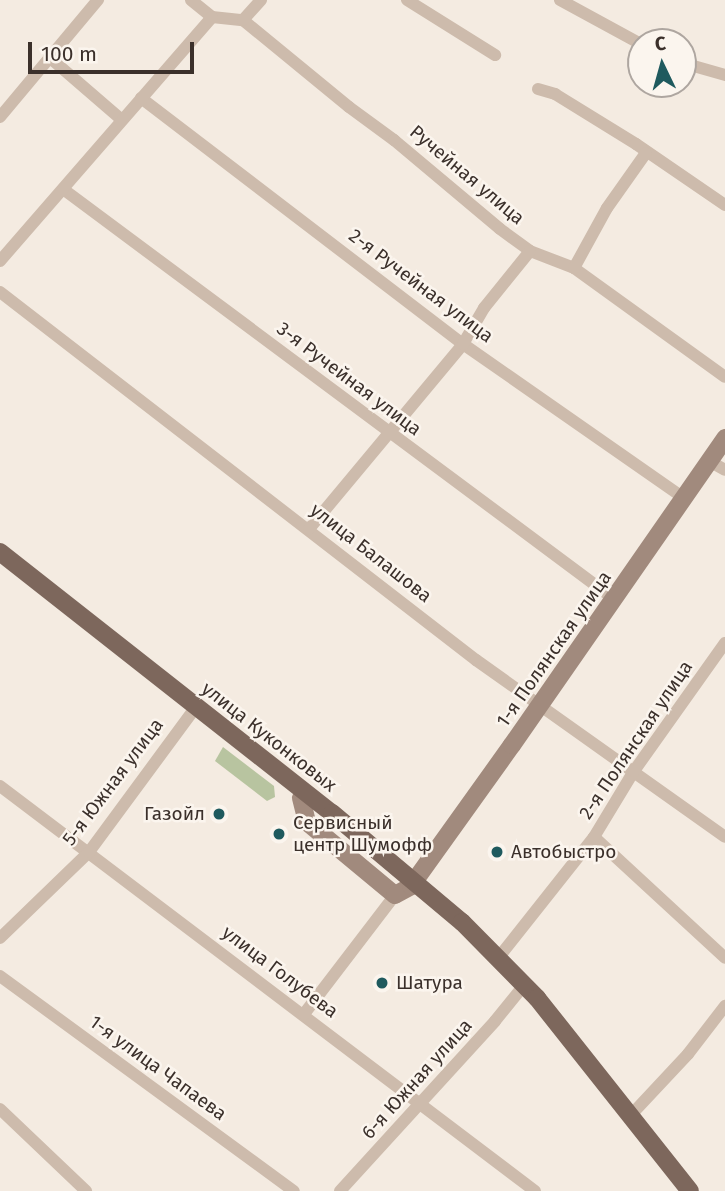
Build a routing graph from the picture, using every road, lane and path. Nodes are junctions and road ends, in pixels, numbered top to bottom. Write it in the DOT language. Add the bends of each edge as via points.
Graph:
graph roads {
  1 [pos="98,0"];
  2 [pos="191,0"];
  3 [pos="261,0"];
  4 [pos="407,0"];
  5 [pos="560,0"];
  6 [pos="212,16"];
  7 [pos="243,20"];
  8 [pos="627,36"];
  9 [pos="495,55"];
  10 [pos="49,57"];
  11 [pos="697,67"];
  12 [pos="725,75"];
  13 [pos="538,89"];
  14 [pos="141,98"];
  15 [pos="0,117"];
  16 [pos="122,120"];
  17 [pos="646,153"];
  18 [pos="63,189"];
  19 [pos="725,205"];
  20 [pos="530,251"];
  21 [pos="0,261"];
  22 [pos="575,268"];
  23 [pos="0,292"];
  24 [pos="463,344"];
  25 [pos="725,377"];
  26 [pos="390,435"];
  27 [pos="725,438"];
  28 [pos="717,466"];
  29 [pos="684,498"];
  30 [pos="309,529"];
  31 [pos="0,552"];
  32 [pos="0,561"];
  33 [pos="614,599"];
  34 [pos="725,643"];
  35 [pos="540,706"];
  36 [pos="195,709"];
  37 [pos="634,771"];
  38 [pos="0,786"];
  39 [pos="725,836"];
  40 [pos="594,837"];
  41 [pos="89,852"];
  42 [pos="407,888"];
  43 [pos="0,938"];
  44 [pos="499,957"];
  45 [pos="725,958"];
  46 [pos="0,975"];
  47 [pos="519,991"];
  48 [pos="725,1006"];
  49 [pos="304,1014"];
  50 [pos="422,1104"];
  51 [pos="0,1109"];
  52 [pos="631,1115"];
  53 [pos="86,1191"];
  54 [pos="294,1191"];
  55 [pos="340,1191"];
  56 [pos="535,1191"];
  57 [pos="678,1191"];
  58 [pos="690,1191"];
  1 -- 10 [label="street"];
  2 -- 6 [label="street"];
  3 -- 7 [label="street"];
  4 -- 9 [label="street"];
  5 -- 8 [label="street"];
  6 -- 7 [label="street"];
  6 -- 14 [label="street"];
  7 -- 20 [label="street, Ручейная улица"];
  10 -- 15 [label="street"];
  10 -- 16 [label="street"];
  11 -- 12 [label="street"];
  13 -- 17 [label="street" via="555,94"];
  14 -- 16 [label="street"];
  14 -- 24 [label="street, 2-я Ручейная улица"];
  16 -- 18 [label="street"];
  17 -- 19 [label="street"];
  17 -- 22 [label="street" via="613,199"];
  18 -- 21 [label="street"];
  18 -- 26 [label="street, 3-я Ручейная улица"];
  20 -- 22 [label="street, Ручейная улица"];
  20 -- 24 [label="street" via="484,307"];
  22 -- 25 [label="street, Ручейная улица"];
  23 -- 30 [label="street, улица Балашова"];
  24 -- 26 [label="street"];
  24 -- 29 [label="street, 2-я Ручейная улица"];
  26 -- 30 [label="street"];
  26 -- 33 [label="street, 3-я Ручейная улица"];
  27 -- 28 [label="street, 1-я Полянская улица"];
  28 -- 29 [label="street, 1-я Полянская улица"];
  29 -- 33 [label="street, 1-я Полянская улица"];
  30 -- 35 [label="street, улица Балашова"];
  31 -- 36 [label="main road, улица Куконковых"];
  32 -- 36 [label="main road, улица Куконковых"];
  33 -- 35 [label="street, 1-я Полянская улица"];
  34 -- 37 [label="street, 2-я Полянская улица"];
  35 -- 37 [label="street, улица Балашова"];
  35 -- 42 [label="street, 1-я Полянская улица"];
  36 -- 41 [label="street, 5-я Южная улица"];
  36 -- 42 [label="main road, улица Куконковых"];
  36 -- 42 [label="main road, улица Куконковых"];
  37 -- 39 [label="street, улица Балашова"];
  37 -- 40 [label="street, 2-я Полянская улица"];
  38 -- 41 [label="street, улица Голубева"];
  40 -- 44 [label="street, 2-я Полянская улица"];
  40 -- 45 [label="street"];
  41 -- 43 [label="street, 5-я Южная улица"];
  41 -- 49 [label="street, улица Голубева"];
  42 -- 44 [label="main road, улица Куконковых"];
  42 -- 47 [label="main road, улица Куконковых" via="457,927"];
  42 -- 49 [label="street"];
  44 -- 52 [label="main road, улица Куконковых"];
  46 -- 54 [label="street, 1-я улица Чапаева"];
  47 -- 50 [label="street, 6-я Южная улица"];
  47 -- 57 [label="main road, улица Куконковых"];
  48 -- 52 [label="street"];
  49 -- 50 [label="street, улица Голубева"];
  50 -- 55 [label="street, 6-я Южная улица"];
  50 -- 56 [label="street, улица Голубева"];
  51 -- 53 [label="street"];
  52 -- 58 [label="main road, улица Куконковых"];
}
